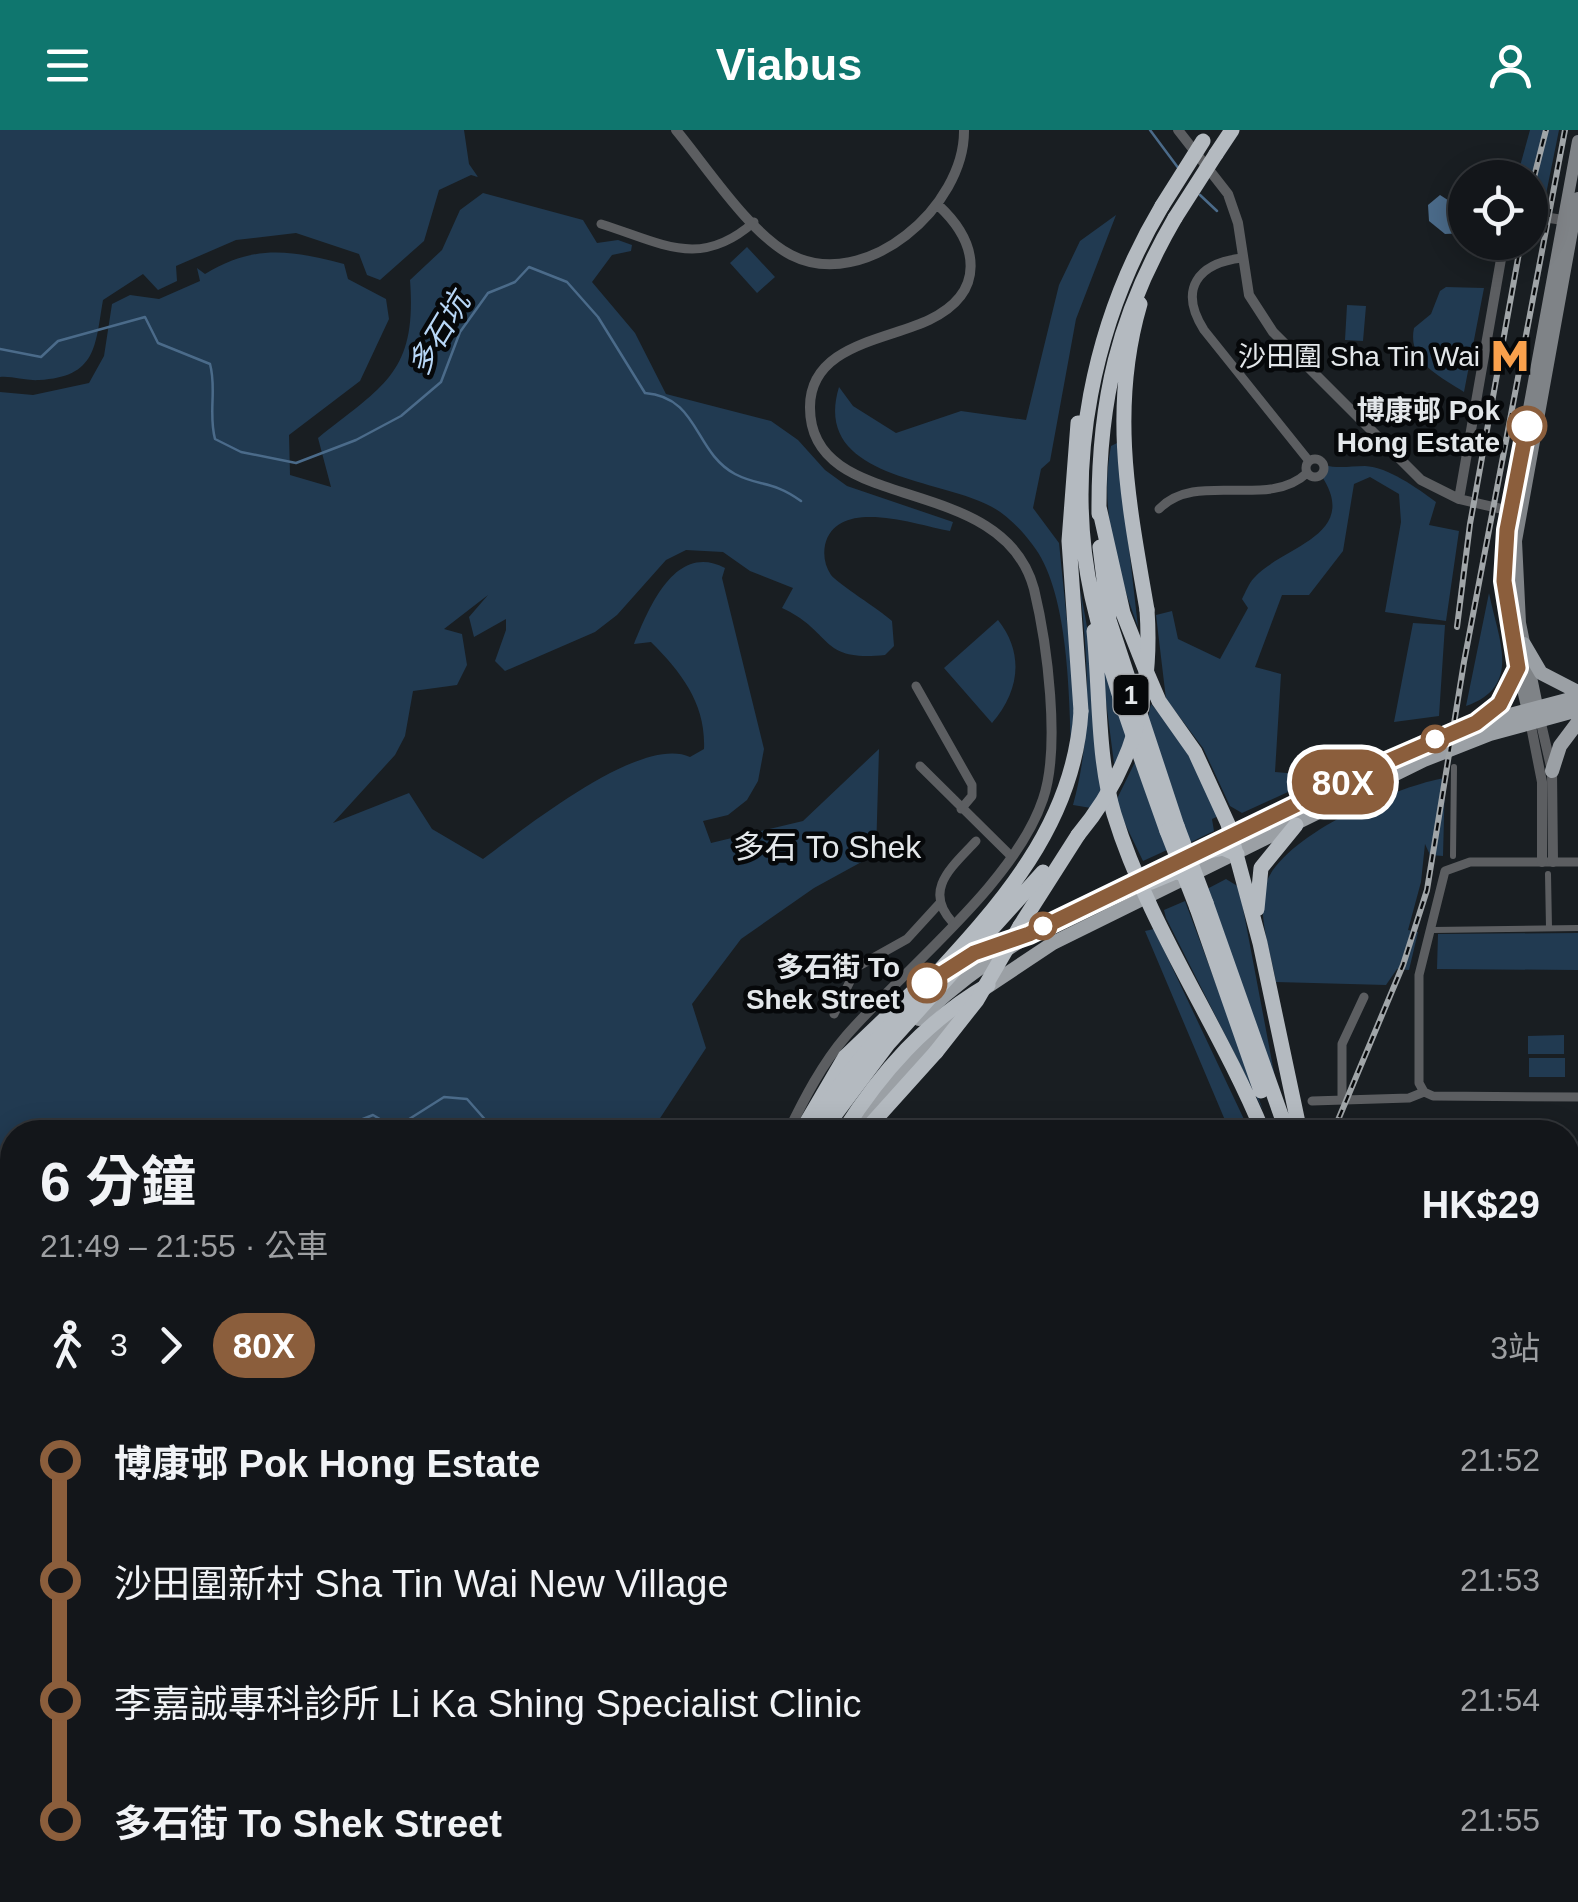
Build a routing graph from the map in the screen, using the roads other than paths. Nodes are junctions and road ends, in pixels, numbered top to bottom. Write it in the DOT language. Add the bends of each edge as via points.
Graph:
graph roads {
  1 [pos="676,130"];
  2 [pos="964,130"];
  3 [pos="1178,130"];
  4 [pos="1232,130"];
  5 [pos="1206,135"];
  6 [pos="1578,141"];
  7 [pos="1578,198"];
  8 [pos="938,205"];
  9 [pos="1169,212"];
  10 [pos="1548,217"];
  11 [pos="1569,220"];
  12 [pos="754,222"];
  13 [pos="601,224"];
  14 [pos="1242,258"];
  15 [pos="1501,260"];
  16 [pos="1152,262"];
  17 [pos="1101,342"];
  18 [pos="1310,460"];
  19 [pos="1307,473"];
  20 [pos="1459,499"];
  21 [pos="1099,507"];
  22 [pos="1159,510"];
  23 [pos="1516,512"];
  24 [pos="1092,595"];
  25 [pos="1524,644"];
  26 [pos="1518,668"];
  27 [pos="916,686"];
  28 [pos="1578,694"];
  29 [pos="1578,710"];
  30 [pos="1534,713"];
  31 [pos="1578,722"];
  32 [pos="1476,723"];
  33 [pos="920,766"];
  34 [pos="1454,767"];
  35 [pos="1552,771"];
  36 [pos="961,809"];
  37 [pos="1296,825"];
  38 [pos="1172,828"];
  39 [pos="1078,835"];
  40 [pos="1232,836"];
  41 [pos="976,841"];
  42 [pos="1236,854"];
  43 [pos="1192,855"];
  44 [pos="1453,856"];
  45 [pos="1012,857"];
  46 [pos="1548,862"];
  47 [pos="1578,862"];
  48 [pos="1548,874"];
  49 [pos="1191,875"];
  50 [pos="1140,878"];
  51 [pos="1148,897"];
  52 [pos="939,904"];
  53 [pos="1201,905"];
  54 [pos="953,923"];
  55 [pos="1256,928"];
  56 [pos="1549,928"];
  57 [pos="1578,928"];
  58 [pos="1433,930"];
  59 [pos="1029,934"];
  60 [pos="988,985"];
  61 [pos="1364,997"];
  62 [pos="840,999"];
  63 [pos="853,1005"];
  64 [pos="834,1014"];
  65 [pos="1424,1092"];
  66 [pos="1578,1096"];
  67 [pos="1342,1099"];
  68 [pos="1312,1100"];
  69 [pos="795,1120"];
  70 [pos="811,1120"];
  71 [pos="814,1120"];
  72 [pos="831,1120"];
  73 [pos="838,1120"];
  74 [pos="851,1120"];
  75 [pos="865,1120"];
  76 [pos="875,1120"];
  77 [pos="1257,1120"];
  78 [pos="1272,1120"];
  79 [pos="1282,1120"];
  80 [pos="1297,1120"];
  1 -- 12 [label="street"];
  2 -- 8 [label="street" via="959,166"];
  3 -- 14 [label="street" via="1228,194"];
  4 -- 9 [label="highway, 1, bridge"];
  5 -- 9 [label="highway, 1, bridge"];
  6 -- 11 [label="main road"];
  7 -- 11 [label="main road"];
  8 -- 12 [label="street" via="896,242 829,263 788,254"];
  8 -- 45 [label="street" via="966,238 970,275 944,311 848,350 818,378 810,401 812,425 841,466 872,483 972,515 1018,554 1037,608 1052,726 1036,818"];
  9 -- 16 [label="highway, 1"];
  9 -- 17 [label="highway, 1" via="1122,281"];
  10 -- 11 [label="street"];
  11 -- 23 [label="main road"];
  12 -- 13 [label="street" via="730,242 696,252"];
  14 -- 18 [label="street" via="1218,261 1203,272 1193,308"];
  14 -- 20 [label="street" via="1252,302 1273,332 1409,470"];
  15 -- 20 [label="street"];
  16 -- 21 [label="highway, 1" via="1124,320 1107,386"];
  16 -- 39 [label="highway, bridge" via="1128,350 1121,413 1125,486 1147,610 1148,668 1136,733 1114,784"];
  17 -- 24 [label="highway, 1" via="1084,457"];
  17 -- 71 [label="highway, bridge" via="1078,414 1070,489 1081,711 1057,816 1017,880 870,1046"];
  18 -- 19 [label="street"];
  18 -- 19 [label="street" via="1320,460 1324,471 1315,478"];
  19 -- 22 [label="street" via="1286,486 1178,495"];
  20 -- 23 [label="street"];
  21 -- 38 [label="highway, 1" via="1109,620"];
  21 -- 40 [label="highway" via="1123,613 1144,666 1159,702 1196,752"];
  23 -- 25 [label="main road" via="1515,579"];
  23 -- 26 [label="main road" via="1504,581"];
  24 -- 38 [label="highway, 1"];
  24 -- 50 [label="highway" via="1111,801"];
  25 -- 28 [label="main road" via="1542,672"];
  25 -- 30 [label="main road"];
  26 -- 30 [label="main road"];
  26 -- 32 [label="main road" via="1508,694"];
  27 -- 36 [label="street" via="972,785"];
  28 -- 30 [label="main road"];
  29 -- 30 [label="main road"];
  30 -- 32 [label="main road"];
  30 -- 35 [label="street"];
  30 -- 37 [label="main road"];
  30 -- 46 [label="street"];
  31 -- 35 [label="main road"];
  32 -- 40 [label="main road"];
  33 -- 36 [label="street"];
  34 -- 44 [label="street"];
  35 -- 46 [label="street"];
  36 -- 45 [label="street"];
  37 -- 42 [label="main road"];
  37 -- 55 [label="highway" via="1261,868"];
  38 -- 53 [label="highway, 1, bridge"];
  39 -- 72 [label="highway, bridge" via="911,1017"];
  39 -- 76 [label="highway, bridge" via="977,1000"];
  40 -- 42 [label="highway"];
  40 -- 43 [label="main road"];
  41 -- 52 [label="street" via="942,878"];
  42 -- 43 [label="highway" via="1228,848"];
  42 -- 49 [label="main road"];
  42 -- 55 [label="highway"];
  43 -- 50 [label="main road"];
  45 -- 54 [label="street"];
  46 -- 47 [label="street"];
  46 -- 65 [label="street" via="1461,863 1442,878 1418,975"];
  48 -- 56 [label="street"];
  49 -- 50 [label="highway"];
  49 -- 51 [label="main road"];
  50 -- 51 [label="highway"];
  50 -- 59 [label="main road"];
  51 -- 60 [label="main road" via="1040,950"];
  51 -- 77 [label="highway"];
  52 -- 54 [label="street"];
  52 -- 62 [label="street" via="907,939 857,967"];
  53 -- 78 [label="highway, 1"];
  53 -- 79 [label="highway, 1"];
  54 -- 69 [label="street" via="844,1038"];
  55 -- 80 [label="highway"];
  56 -- 57 [label="street"];
  56 -- 58 [label="street"];
  59 -- 70 [label="highway" via="974,953 897,1004 845,1056"];
  59 -- 73 [label="main road" via="922,1016"];
  60 -- 74 [label="highway" via="931,1024"];
  60 -- 75 [label="main road" via="916,1055"];
  61 -- 67 [label="street" via="1342,1044"];
  62 -- 63 [label="street"];
  62 -- 64 [label="street"];
  65 -- 66 [label="street"];
  65 -- 67 [label="street"];
  67 -- 68 [label="street"];
}
